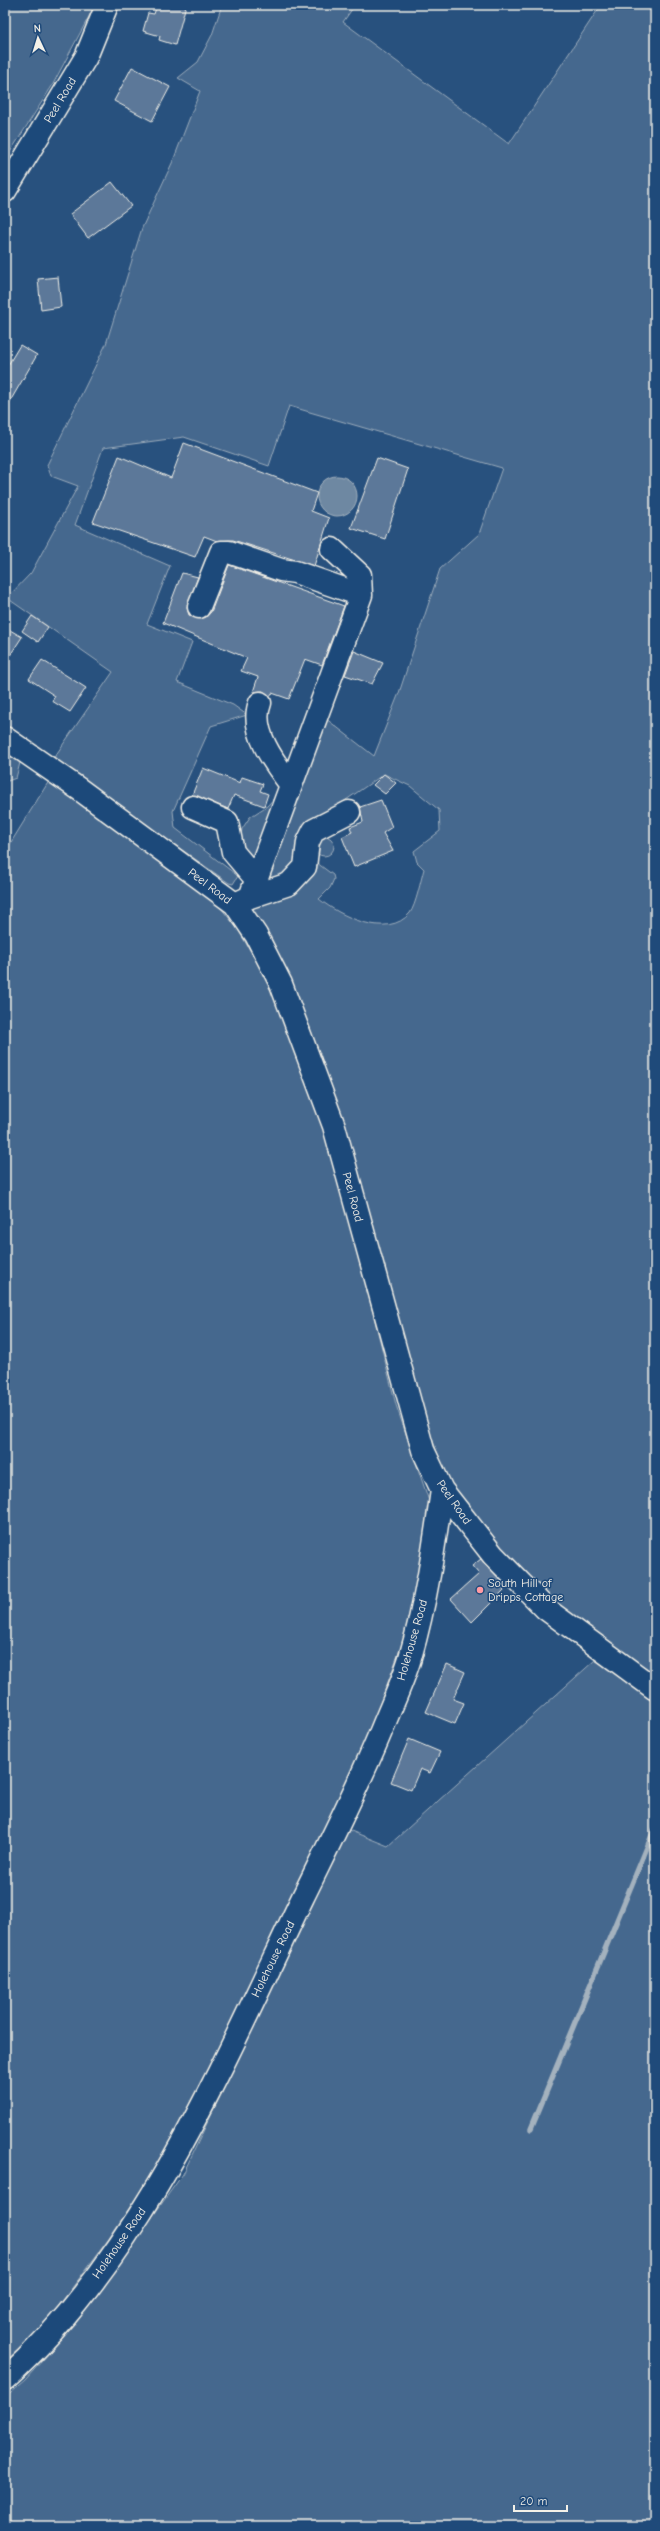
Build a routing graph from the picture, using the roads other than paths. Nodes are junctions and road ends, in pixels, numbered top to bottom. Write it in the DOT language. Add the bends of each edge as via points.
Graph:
graph roads {
  1 [pos="107,5"];
  2 [pos="5,191"];
  3 [pos="332,549"];
  4 [pos="361,595"];
  5 [pos="199,607"];
  6 [pos="260,703"];
  7 [pos="5,738"];
  8 [pos="291,785"];
  9 [pos="193,808"];
  10 [pos="349,812"];
  11 [pos="247,893"];
  12 [pos="442,1490"];
  13 [pos="655,1689"];
  14 [pos="5,2379"];
  1 -- 2 [label="street, Peel Road" via="86,57"];
  3 -- 4 [label="street" via="360,575"];
  4 -- 5 [label="street" via="295,572 221,552"];
  4 -- 8 [label="street"];
  6 -- 8 [label="street" via="256,714 262,736 274,763"];
  7 -- 11 [label="street, Peel Road" via="79,789"];
  8 -- 11 [label="street"];
  9 -- 11 [label="street" via="227,822 233,852"];
  10 -- 11 [label="street" via="314,830 308,842 305,867 289,884"];
  11 -- 12 [label="street, Peel Road" via="256,935 281,984 334,1126 423,1450"];
  12 -- 13 [label="street, Peel Road" via="493,1555 546,1609"];
  12 -- 14 [label="street, Holehouse Road" via="430,1579 410,1660 369,1761 204,2103 135,2221 88,2287 26,2360"];
}
